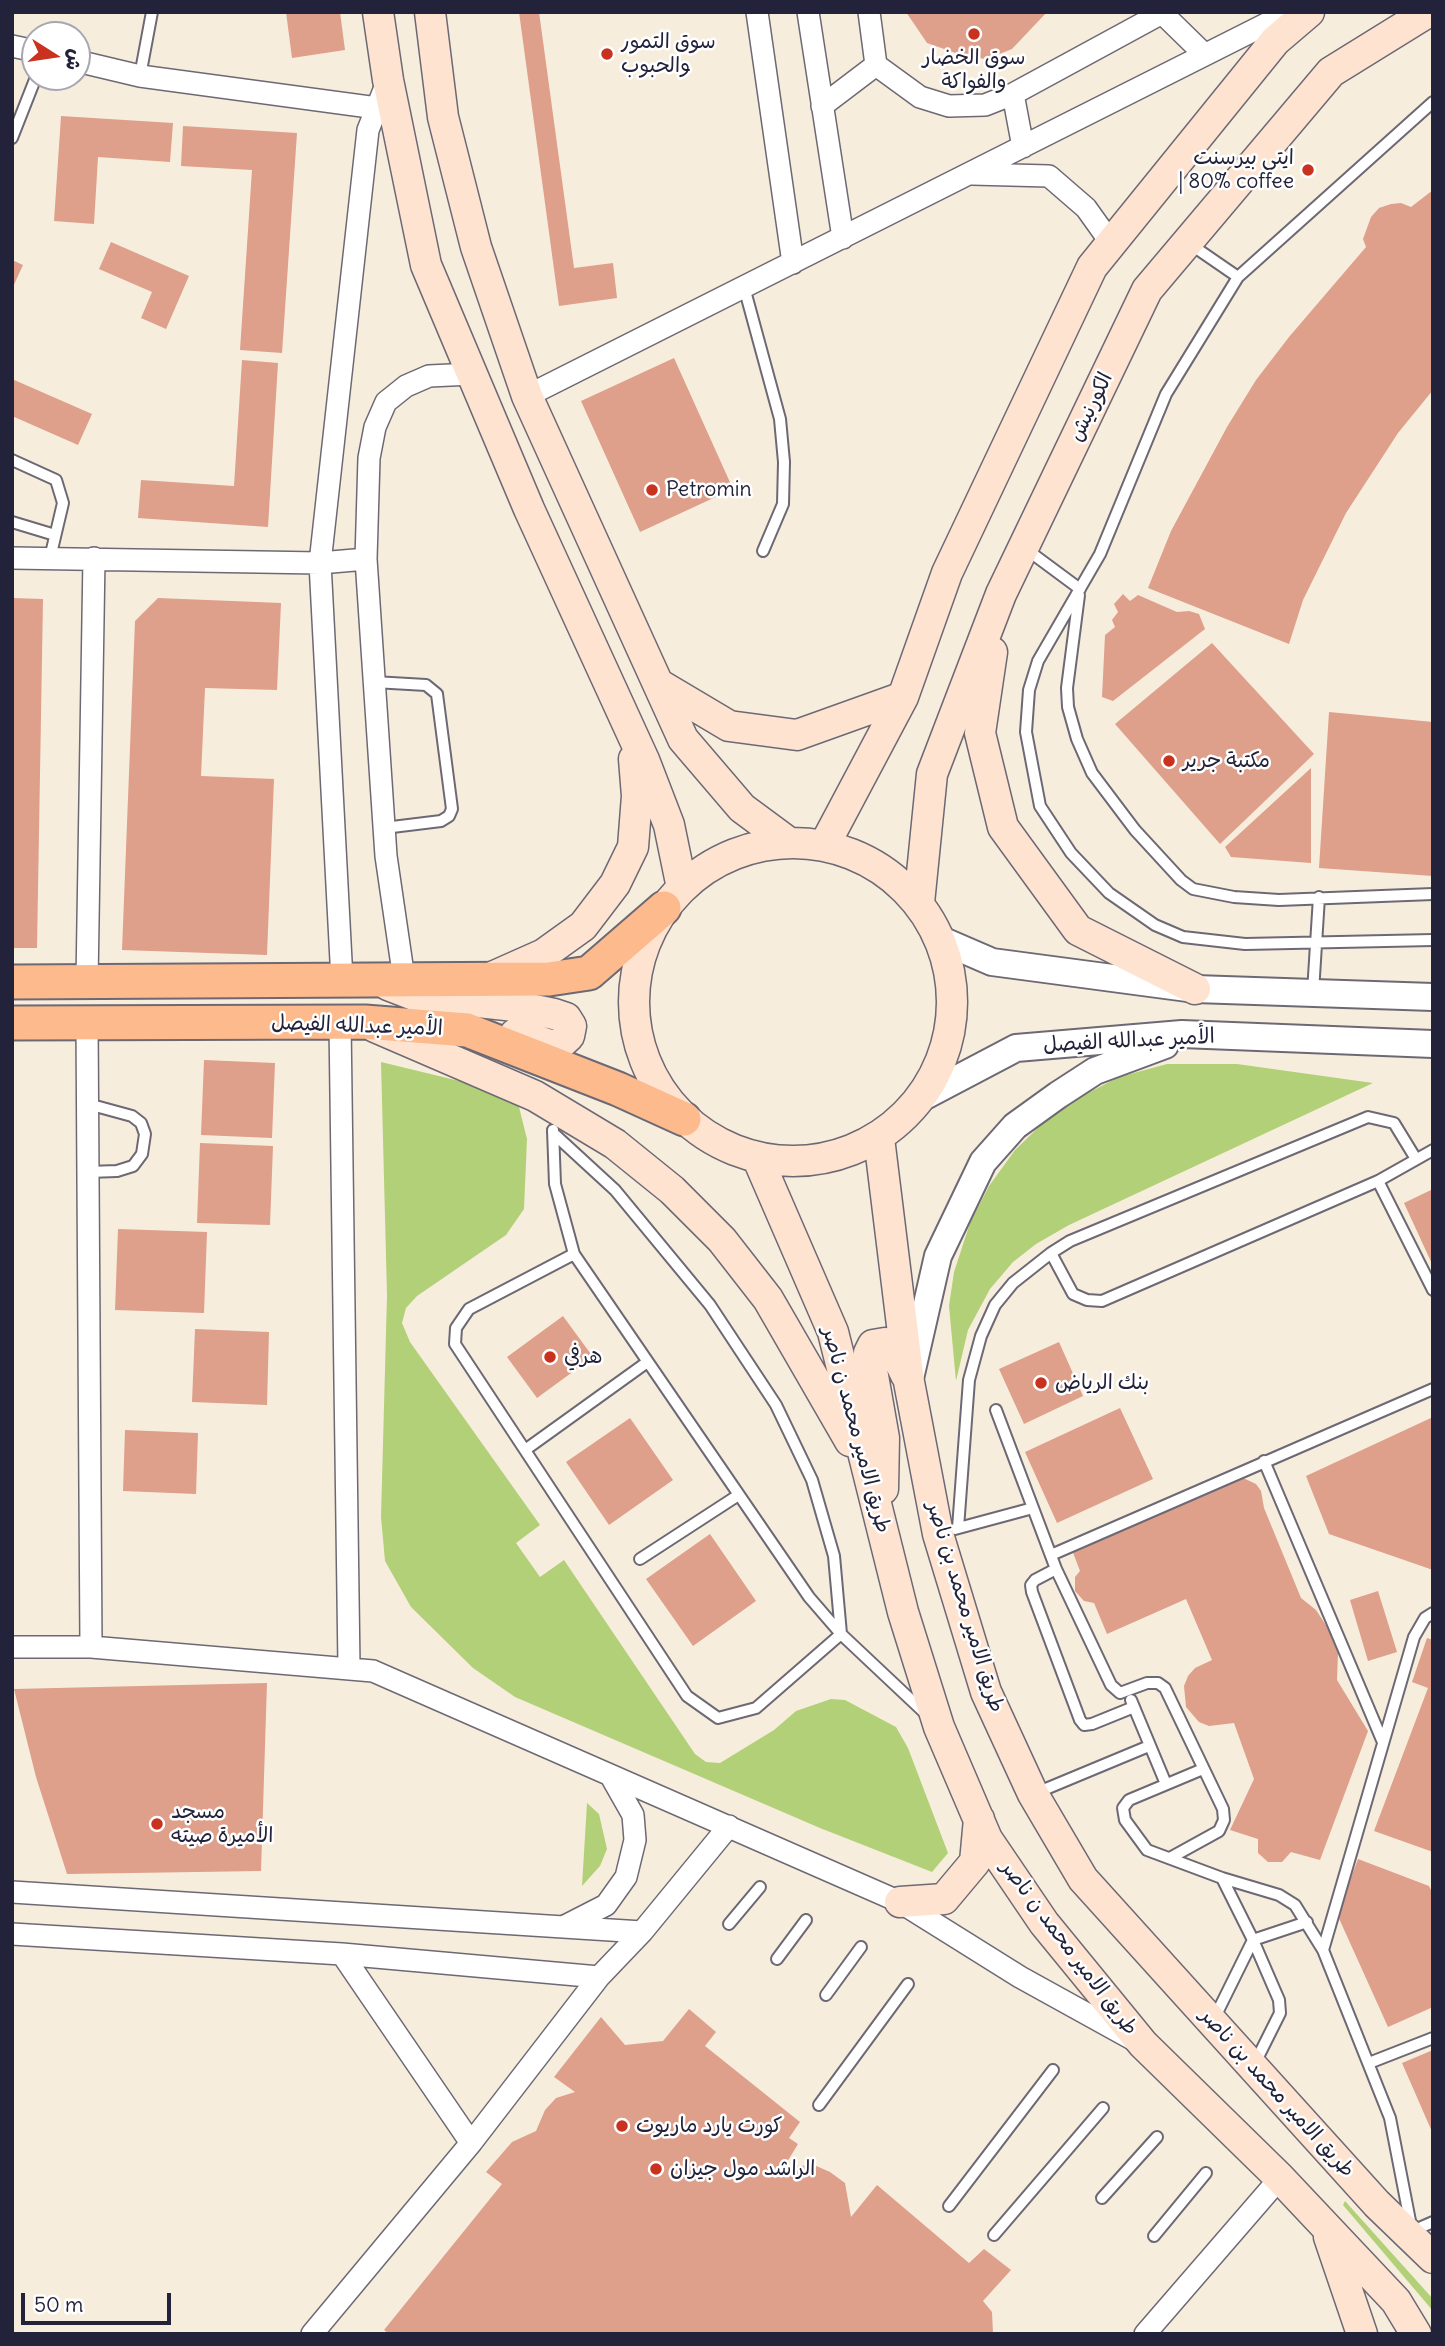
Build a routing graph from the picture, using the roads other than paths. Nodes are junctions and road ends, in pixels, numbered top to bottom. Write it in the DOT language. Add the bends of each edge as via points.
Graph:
graph roads {
  1 [pos="152,12"];
  2 [pos="378,12"];
  3 [pos="430,12"];
  4 [pos="757,12"];
  5 [pos="808,12"];
  6 [pos="869,12"];
  7 [pos="1290,12"];
  8 [pos="1309,12"];
  9 [pos="1428,12"];
  10 [pos="1162,13"];
  11 [pos="1204,54"];
  12 [pos="91,64"];
  13 [pos="876,65"];
  14 [pos="140,76"];
  15 [pos="388,80"];
  16 [pos="30,91"];
  17 [pos="1013,94"];
  18 [pos="1433,102"];
  19 [pos="822,106"];
  20 [pos="377,108"];
  21 [pos="12,138"];
  22 [pos="1023,148"];
  23 [pos="970,174"];
  24 [pos="843,238"];
  25 [pos="1111,243"];
  26 [pos="1187,243"];
  27 [pos="793,263"];
  28 [pos="1238,277"];
  29 [pos="744,287"];
  30 [pos="472,374"];
  31 [pos="527,396"];
  32 [pos="12,460"];
  33 [pos="12,522"];
  34 [pos="55,535"];
  35 [pos="1024,548"];
  36 [pos="763,551"];
  37 [pos="12,558"];
  38 [pos="50,558"];
  39 [pos="94,558"];
  40 [pos="366,559"];
  41 [pos="320,563"];
  42 [pos="1080,589"];
  43 [pos="1001,594"];
  44 [pos="374,682"];
  45 [pos="660,685"];
  46 [pos="903,697"];
  47 [pos="632,734"];
  48 [pos="384,828"];
  49 [pos="788,842"];
  50 [pos="825,844"];
  51 [pos="1433,894"];
  52 [pos="1319,897"];
  53 [pos="673,898"];
  54 [pos="919,903"];
  55 [pos="941,940"];
  56 [pos="1433,940"];
  57 [pos="1316,942"];
  58 [pos="342,980"];
  59 [pos="390,980"];
  60 [pos="486,980"];
  61 [pos="87,981"];
  62 [pos="12,982"];
  63 [pos="1195,989"];
  64 [pos="1312,993"];
  65 [pos="1433,996"];
  66 [pos="87,1022"];
  67 [pos="12,1023"];
  68 [pos="352,1023"];
  69 [pos="467,1030"];
  70 [pos="1194,1035"];
  71 [pos="1433,1044"];
  72 [pos="921,1098"];
  73 [pos="88,1104"];
  74 [pos="684,1119"];
  75 [pos="553,1120"];
  76 [pos="879,1138"];
  77 [pos="1433,1150"];
  78 [pos="758,1159"];
  79 [pos="1416,1160"];
  80 [pos="88,1172"];
  81 [pos="1378,1181"];
  82 [pos="1051,1253"];
  83 [pos="575,1254"];
  84 [pos="1433,1290"];
  85 [pos="646,1363"];
  86 [pos="909,1382"];
  87 [pos="1433,1389"];
  88 [pos="996,1410"];
  89 [pos="525,1451"];
  90 [pos="1264,1461"];
  91 [pos="869,1472"];
  92 [pos="737,1496"];
  93 [pos="1033,1508"];
  94 [pos="879,1513"];
  95 [pos="948,1531"];
  96 [pos="1051,1555"];
  97 [pos="640,1559"];
  98 [pos="1056,1569"];
  99 [pos="1433,1613"];
  100 [pos="841,1634"];
  101 [pos="12,1647"];
  102 [pos="91,1647"];
  103 [pos="349,1667"];
  104 [pos="1128,1691"];
  105 [pos="1134,1707"];
  106 [pos="939,1727"];
  107 [pos="1382,1740"];
  108 [pos="1149,1746"];
  109 [pos="1203,1769"];
  110 [pos="612,1777"];
  111 [pos="1166,1784"];
  112 [pos="1033,1794"];
  113 [pos="979,1819"];
  114 [pos="729,1826"];
  115 [pos="1170,1858"];
  116 [pos="1222,1878"];
  117 [pos="760,1887"];
  118 [pos="12,1892"];
  119 [pos="900,1902"];
  120 [pos="806,1920"];
  121 [pos="1307,1922"];
  122 [pos="729,1924"];
  123 [pos="564,1927"];
  124 [pos="642,1932"];
  125 [pos="12,1934"];
  126 [pos="1253,1940"];
  127 [pos="861,1947"];
  128 [pos="1323,1950"];
  129 [pos="342,1954"];
  130 [pos="777,1959"];
  131 [pos="599,1977"];
  132 [pos="908,1984"];
  133 [pos="826,1996"];
  134 [pos="1212,2021"];
  135 [pos="1433,2038"];
  136 [pos="1143,2044"];
  137 [pos="1369,2063"];
  138 [pos="1254,2067"];
  139 [pos="1053,2070"];
  140 [pos="819,2105"];
  141 [pos="1103,2108"];
  142 [pos="1157,2137"];
  143 [pos="471,2143"];
  144 [pos="1206,2172"];
  145 [pos="1280,2178"];
  146 [pos="1102,2198"];
  147 [pos="1377,2204"];
  148 [pos="949,2206"];
  149 [pos="1423,2229"];
  150 [pos="1327,2230"];
  151 [pos="994,2235"];
  152 [pos="1154,2236"];
  153 [pos="1433,2258"];
  154 [pos="313,2334"];
  155 [pos="1145,2334"];
  156 [pos="1362,2334"];
  157 [pos="1416,2334"];
  1 -- 14 [label="lane"];
  2 -- 15 [label="main road"];
  3 -- 31 [label="main road" via="443,117 475,247"];
  4 -- 27 [label="street"];
  5 -- 19 [label="street"];
  6 -- 13 [label="street"];
  7 -- 11 [label="street"];
  8 -- 25 [label="main road" via="1275,41"];
  9 -- 26 [label="main road, الكورنيش" via="1331,72"];
  10 -- 11 [label="street"];
  10 -- 17 [label="street"];
  11 -- 22 [label="street"];
  12 -- 14 [label="street"];
  13 -- 17 [label="street" via="920,97 949,106 985,105"];
  13 -- 19 [label="street"];
  14 -- 20 [label="street"];
  15 -- 20 [label="street"];
  15 -- 30 [label="main road" via="426,265"];
  16 -- 21 [label="lane"];
  17 -- 22 [label="street"];
  18 -- 28 [label="lane"];
  19 -- 24 [label="street"];
  20 -- 41 [label="street" via="368,130"];
  22 -- 23 [label="street"];
  23 -- 24 [label="street"];
  23 -- 25 [label="street" via="1049,176 1086,208"];
  24 -- 27 [label="street"];
  25 -- 46 [label="main road" via="1092,267 947,573"];
  26 -- 28 [label="lane"];
  26 -- 35 [label="main road, الكورنيش" via="1147,290"];
  27 -- 29 [label="street"];
  28 -- 42 [label="lane" via="1166,394 1100,554"];
  29 -- 31 [label="street"];
  29 -- 36 [label="lane" via="780,419 785,462 783,504"];
  30 -- 40 [label="street" via="429,376 386,402 374,427 369,458"];
  30 -- 47 [label="main road" via="528,509"];
  31 -- 45 [label="main road"];
  32 -- 34 [label="lane" via="56,480 63,503"];
  33 -- 34 [label="lane"];
  34 -- 38 [label="lane"];
  35 -- 42 [label="lane"];
  35 -- 43 [label="main road, الكورنيش"];
  37 -- 38 [label="street"];
  38 -- 39 [label="street"];
  39 -- 41 [label="street"];
  39 -- 61 [label="street"];
  40 -- 41 [label="street"];
  40 -- 44 [label="street"];
  41 -- 58 [label="street"];
  42 -- 52 [label="lane" via="1068,707 1092,773 1135,830 1194,889 1234,897"];
  42 -- 57 [label="lane" via="1038,661 1029,690 1026,732 1040,806 1071,853 1110,893 1155,925 1183,937 1245,944"];
  43 -- 54 [label="main road, الكورنيش" via="932,774"];
  43 -- 63 [label="main road" via="980,733 1003,827 1078,930"];
  44 -- 48 [label="street"];
  44 -- 48 [label="lane" via="426,685 437,694 452,809 440,821"];
  45 -- 46 [label="main road" via="729,726 797,735"];
  45 -- 49 [label="main road" via="682,739 742,808"];
  46 -- 50 [label="main road"];
  47 -- 53 [label="main road" via="669,825"];
  47 -- 60 [label="main road" via="637,796 633,847 615,884 583,926 544,954"];
  48 -- 59 [label="street"];
  49 -- 50 [label="main road"];
  49 -- 53 [label="main road" via="750,848 725,858"];
  50 -- 54 [label="main road" via="882,869"];
  51 -- 52 [label="lane"];
  52 -- 57 [label="lane"];
  53 -- 60 [label="main road, الأمير عبدالله الفيصل" via="589,973"];
  53 -- 74 [label="main road" via="643,949 634,994 638,1040 655,1082"];
  54 -- 55 [label="main road"];
  55 -- 63 [label="street" via="992,962"];
  55 -- 72 [label="main road" via="953,994 946,1049"];
  56 -- 57 [label="lane"];
  57 -- 64 [label="lane"];
  58 -- 59 [label="main road, الأمير عبدالله الفيصل"];
  58 -- 61 [label="main road, الأمير عبدالله الفيصل"];
  59 -- 60 [label="main road, الأمير عبدالله الفيصل"];
  59 -- 69 [label="main road" via="414,995 514,1006 566,1018 571,1026 569,1036 558,1047 507,1032"];
  61 -- 62 [label="main road, الأمير عبدالله الفيصل"];
  63 -- 64 [label="street"];
  64 -- 65 [label="street"];
  66 -- 67 [label="main road, الأمير عبدالله الفيصل"];
  66 -- 68 [label="main road, الأمير عبدالله الفيصل"];
  66 -- 73 [label="street"];
  68 -- 69 [label="main road, الأمير عبدالله الفيصل"];
  68 -- 75 [label="main road" via="535,1096"];
  68 -- 103 [label="street"];
  69 -- 74 [label="main road, الأمير عبدالله الفيصل"];
  70 -- 71 [label="street, الأمير عبدالله الفيصل"];
  70 -- 72 [label="street, الأمير عبدالله الفيصل" via="1016,1048"];
  70 -- 86 [label="street" via="1095,1071 1015,1126 983,1162 938,1256"];
  72 -- 76 [label="main road"];
  73 -- 80 [label="street"];
  73 -- 80 [label="lane" via="132,1116 145,1134 142,1154 133,1166"];
  74 -- 78 [label="main road" via="718,1144"];
  75 -- 83 [label="lane" via="555,1184"];
  75 -- 91 [label="main road" via="615,1144 722,1240 768,1299"];
  75 -- 100 [label="lane" via="710,1306 776,1405 812,1480 834,1556"];
  76 -- 78 [label="main road" via="827,1158 800,1162"];
  76 -- 86 [label="main road, طريق الامير محمد بن ناصر"];
  77 -- 79 [label="lane"];
  78 -- 91 [label="main road, طريق الامير محمد ن ناصر" via="833,1332"];
  79 -- 81 [label="lane"];
  79 -- 82 [label="lane" via="1394,1123 1368,1116"];
  80 -- 102 [label="street"];
  81 -- 82 [label="lane" via="1102,1301 1073,1293"];
  81 -- 84 [label="lane"];
  82 -- 95 [label="lane" via="1013,1283 995,1305 981,1336 969,1380"];
  83 -- 85 [label="lane"];
  83 -- 89 [label="lane" via="470,1309 456,1328 455,1344"];
  85 -- 89 [label="lane"];
  85 -- 92 [label="lane"];
  86 -- 94 [label="main road" via="893,1348 885,1343 873,1345 869,1353 884,1438"];
  86 -- 95 [label="main road, طريق الامير محمد بن ناصر"];
  87 -- 90 [label="lane"];
  88 -- 93 [label="lane"];
  89 -- 100 [label="lane" via="687,1696 718,1718 756,1708"];
  90 -- 96 [label="lane"];
  90 -- 107 [label="lane"];
  91 -- 94 [label="main road, طريق الامير محمد ن ناصر"];
  92 -- 97 [label="lane"];
  92 -- 100 [label="lane"];
  93 -- 95 [label="lane"];
  93 -- 96 [label="lane"];
  94 -- 106 [label="main road, طريق الامير محمد ن ناصر"];
  95 -- 112 [label="main road, طريق الامير محمد بن ناصر" via="986,1692"];
  96 -- 98 [label="lane"];
  98 -- 104 [label="lane" via="1111,1685 1120,1693"];
  98 -- 105 [label="lane" via="1035,1580 1032,1592 1080,1720 1092,1724"];
  99 -- 107 [label="lane" via="1414,1637"];
  100 -- 106 [label="lane"];
  101 -- 102 [label="street"];
  102 -- 103 [label="street"];
  103 -- 110 [label="street" via="373,1671"];
  104 -- 105 [label="lane"];
  104 -- 109 [label="lane" via="1147,1683 1165,1688"];
  105 -- 108 [label="lane"];
  106 -- 113 [label="main road, طريق الامير محمد ن ناصر"];
  107 -- 128 [label="lane"];
  108 -- 111 [label="lane"];
  108 -- 112 [label="lane"];
  109 -- 111 [label="lane"];
  109 -- 115 [label="lane" via="1224,1820 1219,1832"];
  110 -- 114 [label="street"];
  110 -- 123 [label="street" via="633,1815 635,1840 626,1877 606,1905"];
  111 -- 115 [label="lane" via="1129,1800 1123,1808 1125,1820 1147,1850"];
  112 -- 134 [label="main road, طريق الامير محمد بن ناصر" via="1083,1879"];
  113 -- 119 [label="main road" via="975,1862 944,1899"];
  113 -- 136 [label="main road, طريق الامير محمد ن ناصر" via="987,1839 1044,1923"];
  114 -- 119 [label="street"];
  114 -- 124 [label="street"];
  115 -- 116 [label="lane"];
  116 -- 121 [label="lane" via="1279,1895 1295,1905"];
  116 -- 126 [label="lane"];
  117 -- 122 [label="lane"];
  118 -- 123 [label="street"];
  119 -- 136 [label="street" via="1020,1977"];
  120 -- 130 [label="lane"];
  121 -- 126 [label="lane"];
  121 -- 128 [label="lane"];
  123 -- 124 [label="street"];
  124 -- 131 [label="street"];
  125 -- 129 [label="street"];
  126 -- 134 [label="lane"];
  126 -- 138 [label="lane" via="1279,2000 1280,2013"];
  127 -- 133 [label="lane"];
  128 -- 137 [label="lane"];
  129 -- 131 [label="street"];
  129 -- 143 [label="street"];
  131 -- 143 [label="street"];
  132 -- 140 [label="lane"];
  134 -- 138 [label="main road, طريق الامير محمد بن ناصر"];
  135 -- 137 [label="lane"];
  136 -- 145 [label="main road, طريق الامير محمد ن ناصر"];
  137 -- 149 [label="lane"];
  138 -- 147 [label="main road, طريق الامير محمد بن ناصر"];
  139 -- 148 [label="lane"];
  141 -- 151 [label="lane"];
  142 -- 146 [label="lane"];
  143 -- 154 [label="street"];
  144 -- 152 [label="lane"];
  145 -- 150 [label="main road, طريق الامير محمد ن ناصر"];
  145 -- 155 [label="street"];
  147 -- 149 [label="main road"];
  147 -- 153 [label="main road, طريق الامير محمد بن ناصر"];
  150 -- 156 [label="main road"];
  150 -- 157 [label="main road, طريق الامير محمد ن ناصر" via="1396,2301"];
}
